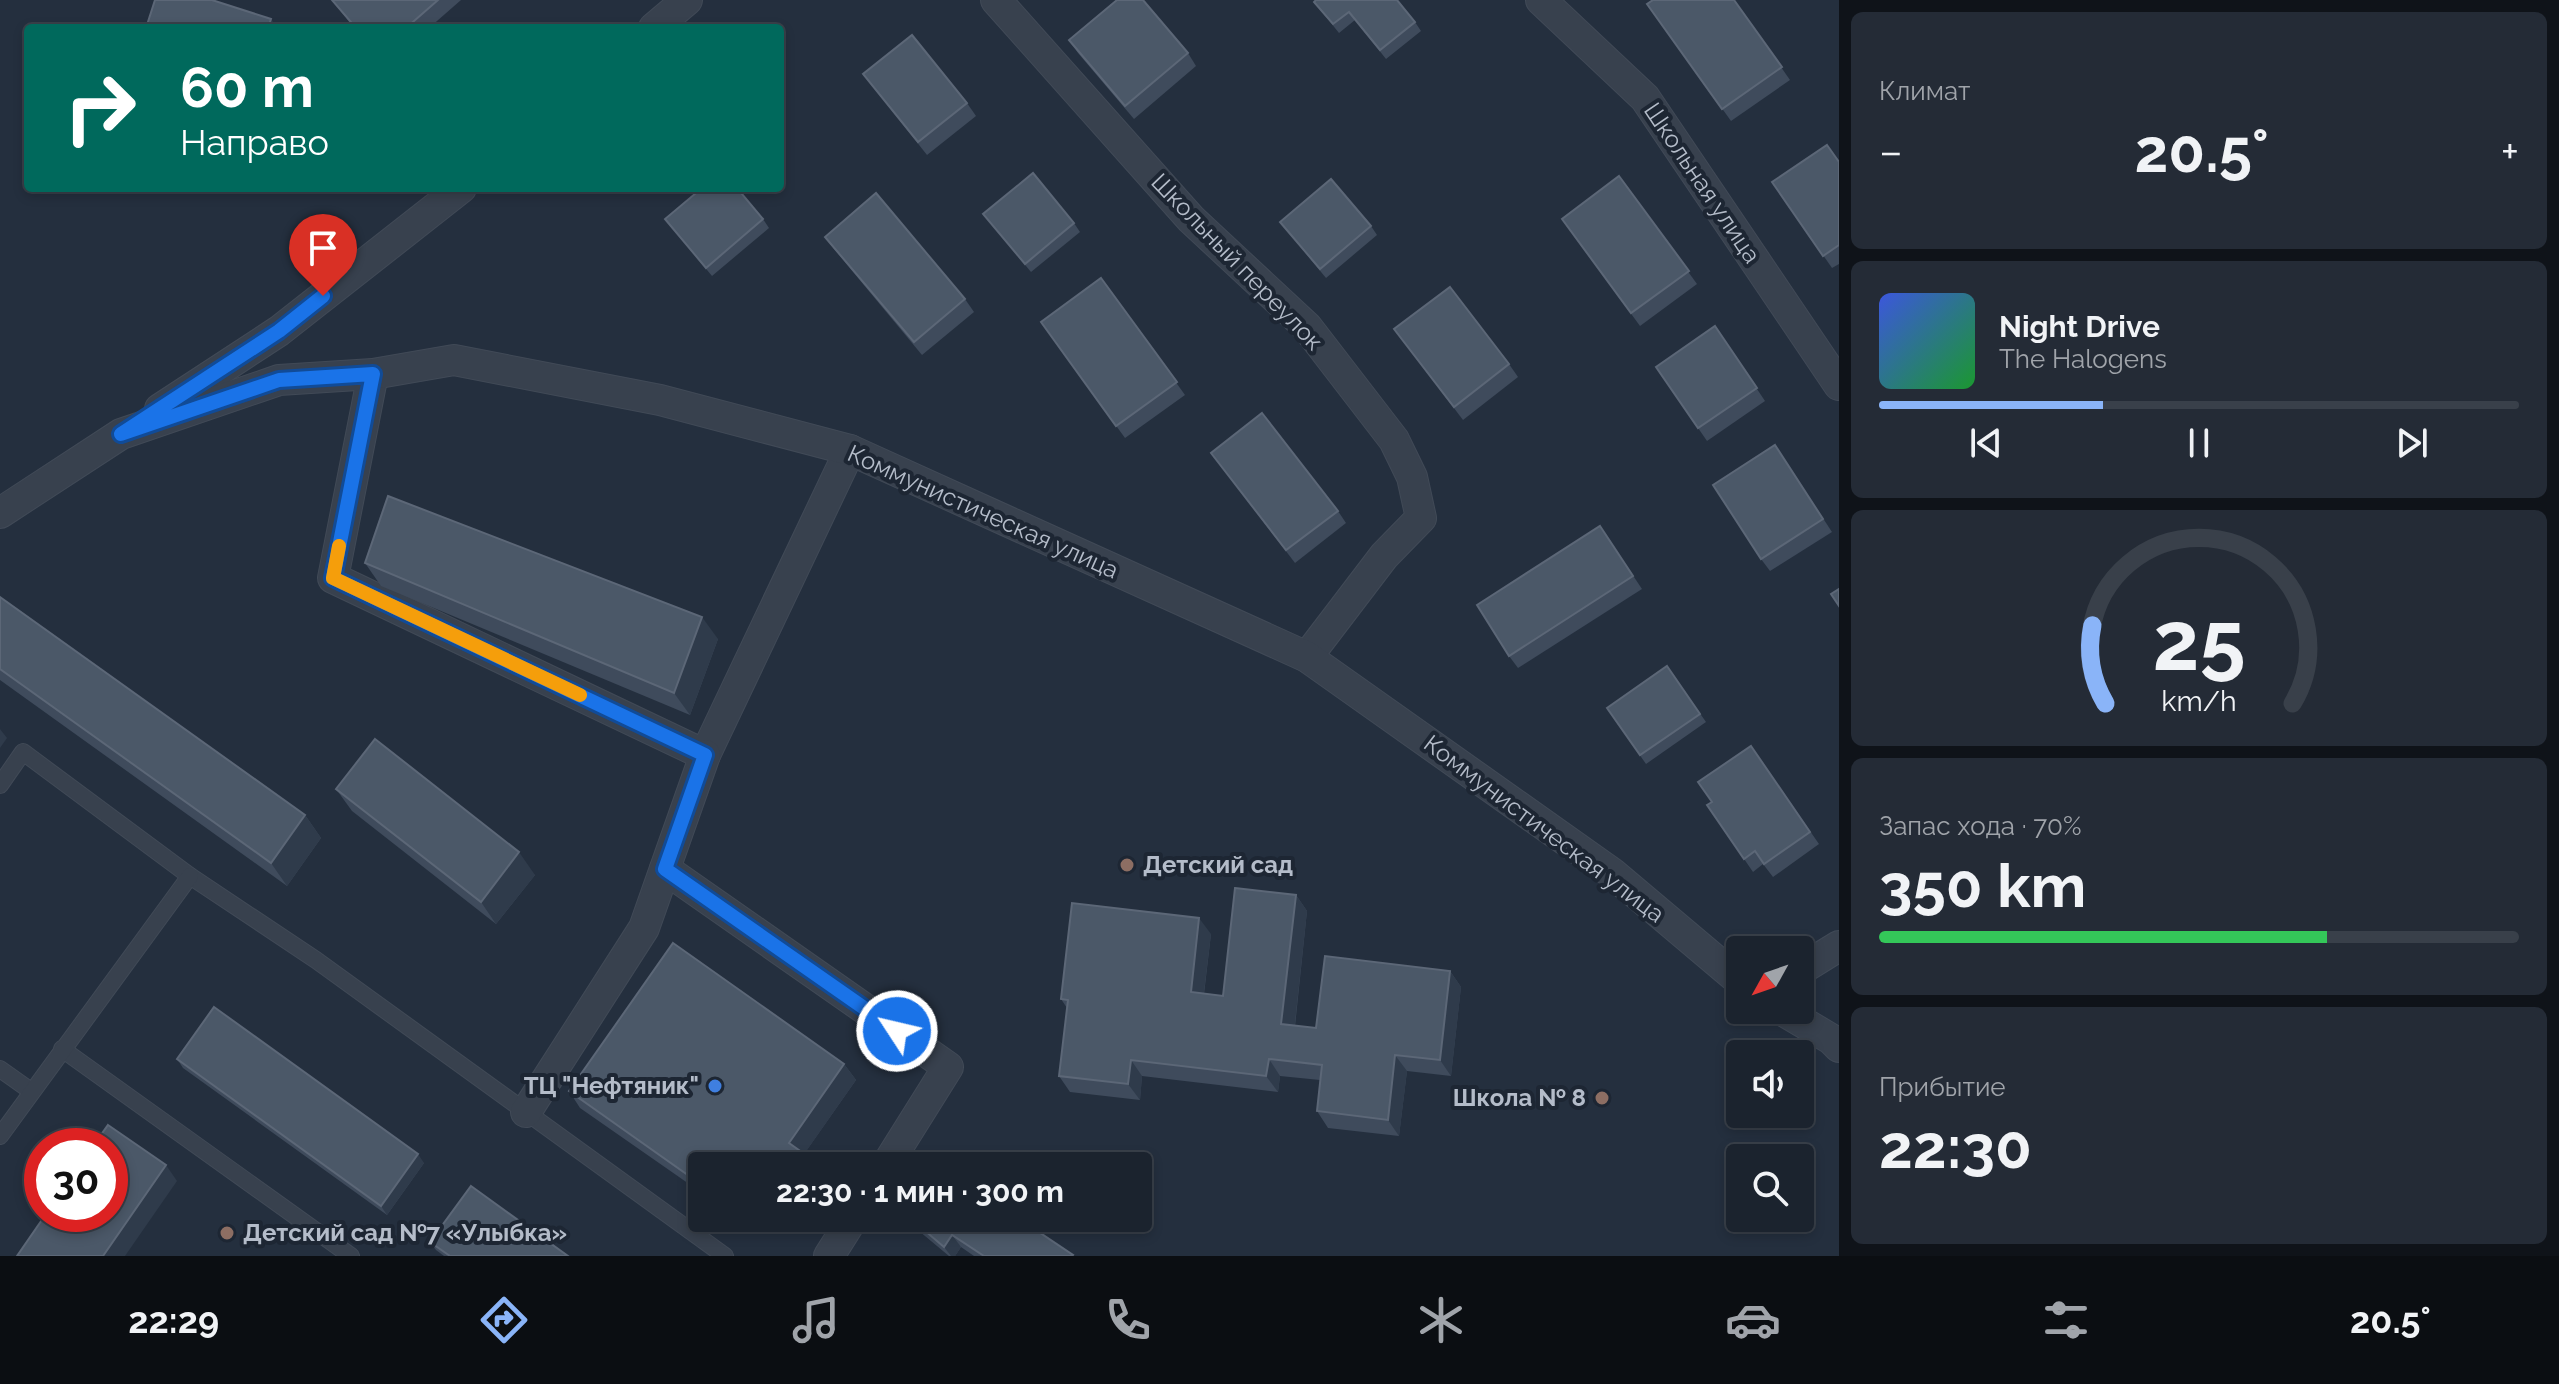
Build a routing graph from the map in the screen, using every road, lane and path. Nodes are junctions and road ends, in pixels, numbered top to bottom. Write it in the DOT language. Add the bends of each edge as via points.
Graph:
graph roads {
  1 [pos="687,0"];
  2 [pos="996,0"];
  3 [pos="1541,0"];
  4 [pos="659,24"];
  5 [pos="456,192"];
  6 [pos="373,374"];
  7 [pos="1839,385"];
  8 [pos="121,434"];
  9 [pos="850,450"];
  10 [pos="0,513"];
  11 [pos="1307,657"];
  12 [pos="705,755"];
  13 [pos="0,785"];
  14 [pos="665,869"];
  15 [pos="190,876"];
  16 [pos="1839,946"];
  17 [pos="1814,961"];
  18 [pos="1726,969"];
  19 [pos="1808,1024"];
  20 [pos="1836,1039"];
  21 [pos="62,1049"];
  22 [pos="0,1069"];
  23 [pos="31,1091"];
  24 [pos="526,1112"];
  25 [pos="0,1136"];
  26 [pos="895,1152"];
  27 [pos="844,1232"];
  28 [pos="351,1256"];
  29 [pos="725,1256"];
  30 [pos="829,1256"];
  1 -- 4 [label="street"];
  2 -- 11 [label="street, Школьный переулок" via="1191,219 1307,327 1394,440 1412,477 1421,518 1384,556"];
  3 -- 7 [label="street, Школьная улица" via="1645,98"];
  5 -- 8 [label="street" via="279,331"];
  6 -- 8 [label="street, Коммунистическая улица" via="279,380"];
  6 -- 9 [label="street, Коммунистическая улица" via="454,360 660,400"];
  6 -- 12 [label="street" via="333,578"];
  8 -- 10 [label="street, Коммунистическая улица"];
  9 -- 11 [label="street, Коммунистическая улица"];
  9 -- 12 [label="street"];
  11 -- 18 [label="street, Коммунистическая улица" via="1612,873"];
  12 -- 14 [label="street"];
  13 -- 15 [label="lane" via="23,752"];
  14 -- 24 [label="street" via="644,928"];
  14 -- 26 [label="street" via="948,1067"];
  15 -- 21 [label="lane"];
  15 -- 24 [label="lane"];
  16 -- 17 [label="street"];
  19 -- 20 [label="street"];
  21 -- 23 [label="lane"];
  21 -- 28 [label="lane"];
  22 -- 23 [label="lane"];
  23 -- 25 [label="lane"];
  24 -- 29 [label="lane"];
  27 -- 30 [label="street"];
}
